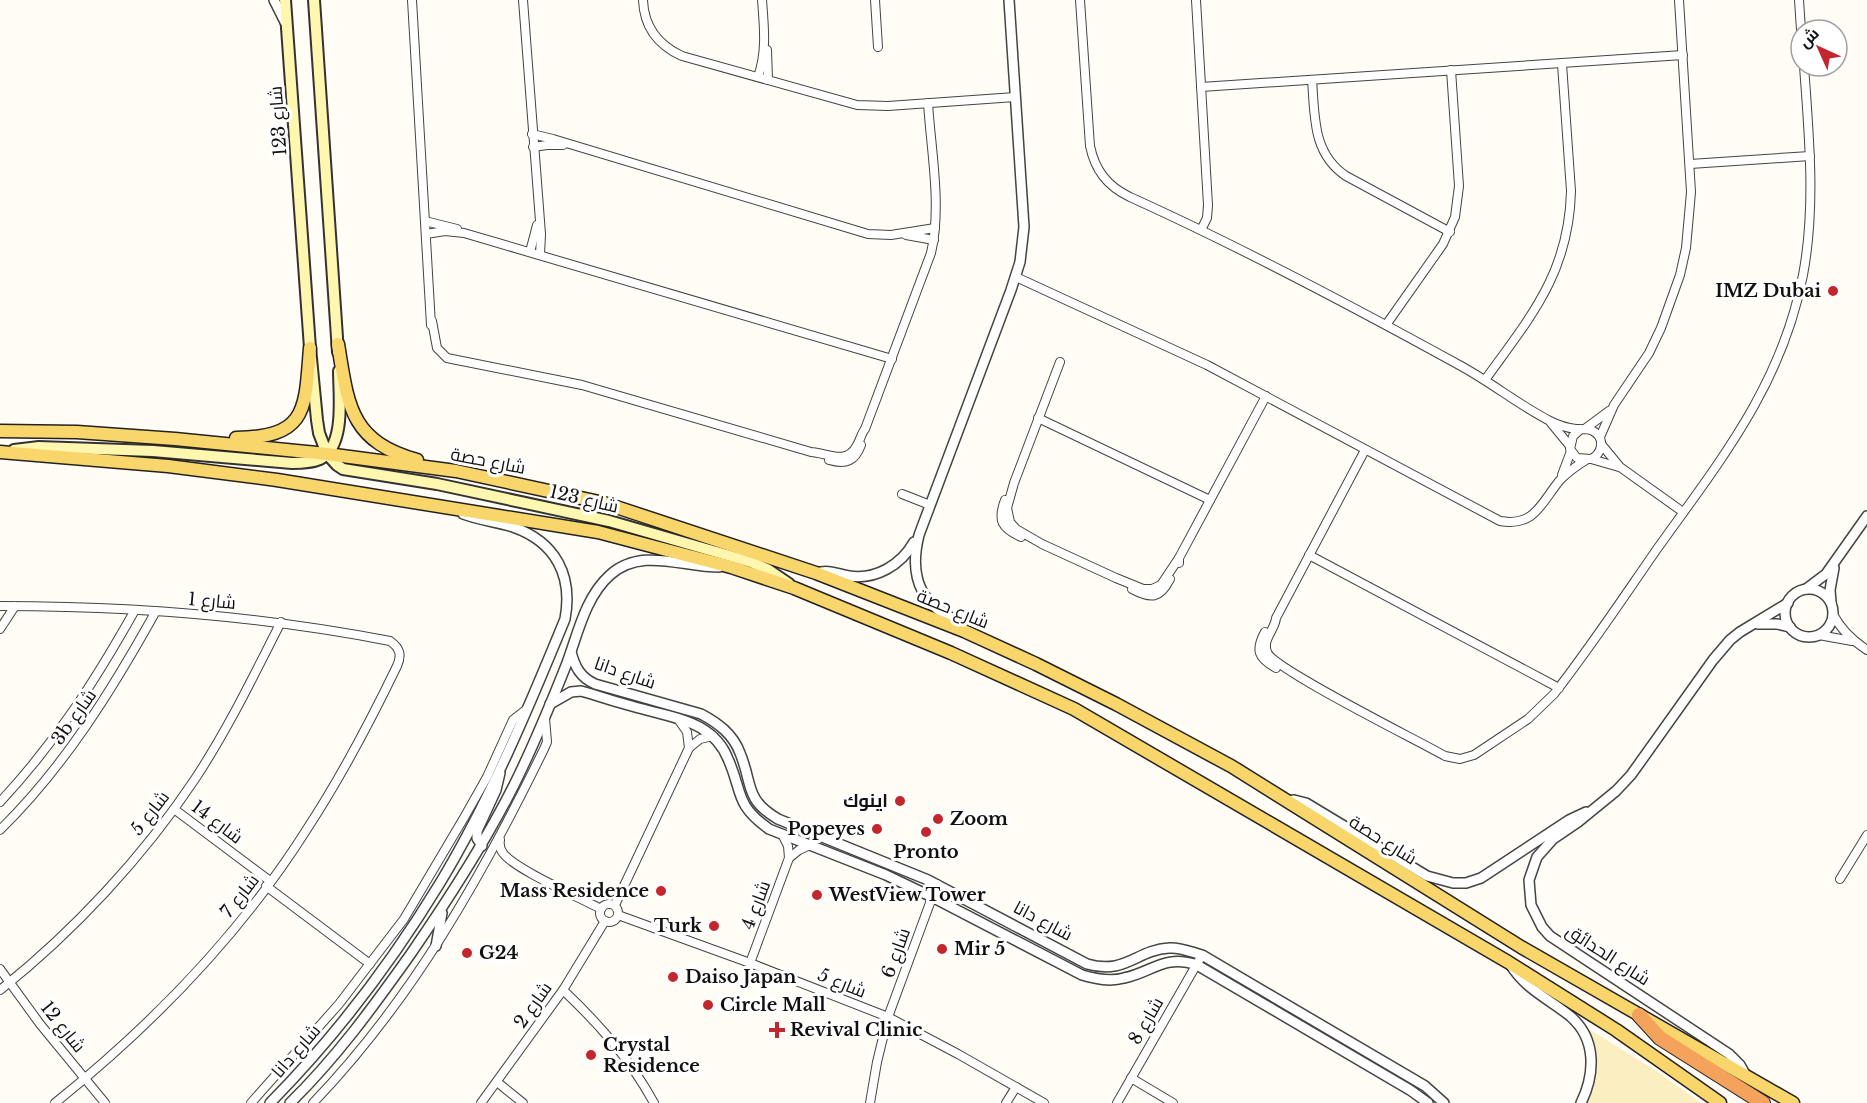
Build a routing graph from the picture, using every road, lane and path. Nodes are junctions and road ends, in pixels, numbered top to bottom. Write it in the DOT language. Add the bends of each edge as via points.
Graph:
graph roads {
  1 [pos="274,0"];
  2 [pos="285,0"];
  3 [pos="314,0"];
  4 [pos="411,0"];
  5 [pos="523,0"];
  6 [pos="643,0"];
  7 [pos="762,0"];
  8 [pos="875,0"];
  9 [pos="1009,0"];
  10 [pos="1080,0"];
  11 [pos="1196,0"];
  12 [pos="1680,0"];
  13 [pos="1799,0"];
  14 [pos="1800,18"];
  15 [pos="288,29"];
  16 [pos="765,39"];
  17 [pos="878,46"];
  18 [pos="1683,55"];
  19 [pos="1562,64"];
  20 [pos="1451,70"];
  21 [pos="758,77"];
  22 [pos="1805,78"];
  23 [pos="768,80"];
  24 [pos="1312,80"];
  25 [pos="1201,87"];
  26 [pos="1015,97"];
  27 [pos="928,103"];
  28 [pos="532,134"];
  29 [pos="573,146"];
  30 [pos="533,147"];
  31 [pos="1810,156"];
  32 [pos="1690,164"];
  33 [pos="538,214"];
  34 [pos="425,220"];
  35 [pos="936,228"];
  36 [pos="1202,230"];
  37 [pos="464,232"];
  38 [pos="1450,232"];
  39 [pos="426,234"];
  40 [pos="902,234"];
  41 [pos="934,240"];
  42 [pos="530,252"];
  43 [pos="540,255"];
  44 [pos="1016,277"];
  45 [pos="1386,325"];
  46 [pos="338,344"];
  47 [pos="310,348"];
  48 [pos="892,359"];
  49 [pos="1060,362"];
  50 [pos="1485,380"];
  51 [pos="1266,396"];
  52 [pos="1614,405"];
  53 [pos="1038,418"];
  54 [pos="1548,420"];
  55 [pos="1584,429"];
  56 [pos="0,431"];
  57 [pos="175,439"];
  58 [pos="1600,441"];
  59 [pos="1571,449"];
  60 [pos="1365,450"];
  61 [pos="1,452"];
  62 [pos="327,454"];
  63 [pos="1588,460"];
  64 [pos="1620,467"];
  65 [pos="456,471"];
  66 [pos="1558,483"];
  67 [pos="902,494"];
  68 [pos="1210,500"];
  69 [pos="930,505"];
  70 [pos="444,507"];
  71 [pos="1683,512"];
  72 [pos="1867,516"];
  73 [pos="919,535"];
  74 [pos="1310,555"];
  75 [pos="1835,563"];
  76 [pos="731,567"];
  77 [pos="816,573"];
  78 [pos="794,588"];
  79 [pos="1804,590"];
  80 [pos="1788,603"];
  81 [pos="0,606"];
  82 [pos="15,606"];
  83 [pos="1832,609"];
  84 [pos="135,610"];
  85 [pos="156,611"];
  86 [pos="281,622"];
  87 [pos="1749,626"];
  88 [pos="1790,627"];
  89 [pos="0,629"];
  90 [pos="964,631"];
  91 [pos="1819,635"];
  92 [pos="1853,641"];
  93 [pos="1867,650"];
  94 [pos="571,652"];
  95 [pos="397,666"];
  96 [pos="1559,688"];
  97 [pos="648,699"];
  98 [pos="550,704"];
  99 [pos="528,708"];
  100 [pos="643,709"];
  101 [pos="545,718"];
  102 [pos="678,719"];
  103 [pos="713,736"];
  104 [pos="689,748"];
  105 [pos="500,768"];
  106 [pos="1288,801"];
  107 [pos="0,802"];
  108 [pos="174,809"];
  109 [pos="1591,810"];
  110 [pos="0,830"];
  111 [pos="782,834"];
  112 [pos="1867,836"];
  113 [pos="500,838"];
  114 [pos="810,845"];
  115 [pos="482,846"];
  116 [pos="492,854"];
  117 [pos="789,858"];
  118 [pos="520,867"];
  119 [pos="1840,879"];
  120 [pos="268,884"];
  121 [pos="937,884"];
  122 [pos="933,897"];
  123 [pos="615,905"];
  124 [pos="442,909"];
  125 [pos="601,909"];
  126 [pos="618,915"];
  127 [pos="605,921"];
  128 [pos="436,946"];
  129 [pos="1202,955"];
  130 [pos="1508,962"];
  131 [pos="750,963"];
  132 [pos="370,964"];
  133 [pos="1197,965"];
  134 [pos="0,969"];
  135 [pos="10,982"];
  136 [pos="0,990"];
  137 [pos="562,990"];
  138 [pos="1639,1015"];
  139 [pos="888,1017"];
  140 [pos="1745,1074"];
  141 [pos="85,1078"];
  142 [pos="1131,1078"];
  143 [pos="497,1082"];
  144 [pos="1016,1086"];
  145 [pos="55,1103"];
  146 [pos="105,1103"];
  147 [pos="251,1103"];
  148 [pos="270,1103"];
  149 [pos="290,1103"];
  150 [pos="313,1103"];
  151 [pos="481,1103"];
  152 [pos="523,1103"];
  153 [pos="654,1103"];
  154 [pos="870,1103"];
  155 [pos="1006,1103"];
  156 [pos="1044,1103"];
  157 [pos="1117,1103"];
  158 [pos="1173,1103"];
  159 [pos="1428,1103"];
  160 [pos="1444,1103"];
  161 [pos="1581,1103"];
  162 [pos="1720,1103"];
  163 [pos="1763,1103"];
  164 [pos="1793,1103"];
  1 -- 15 [label="street"];
  2 -- 15 [label="main road, شارع 123"];
  3 -- 46 [label="main road"];
  4 -- 34 [label="street"];
  5 -- 28 [label="street"];
  6 -- 21 [label="street" via="652,33 670,51"];
  7 -- 16 [label="street"];
  8 -- 17 [label="street"];
  9 -- 26 [label="street"];
  10 -- 36 [label="street" via="1090,146 1096,168 1120,193"];
  11 -- 25 [label="street"];
  12 -- 18 [label="street"];
  13 -- 14 [label="street"];
  15 -- 47 [label="main road, شارع 123"];
  16 -- 21 [label="street"];
  16 -- 23 [label="street"];
  18 -- 19 [label="street"];
  18 -- 32 [label="street"];
  19 -- 20 [label="street"];
  19 -- 50 [label="street" via="1571,190 1566,241 1548,288"];
  20 -- 24 [label="street"];
  20 -- 38 [label="street" via="1459,186"];
  21 -- 23 [label="street"];
  22 -- 31 [label="street"];
  23 -- 27 [label="street" via="857,105"];
  24 -- 25 [label="street"];
  24 -- 38 [label="street" via="1318,138 1333,166"];
  25 -- 36 [label="street" via="1208,205"];
  26 -- 27 [label="street"];
  26 -- 44 [label="street" via="1024,227"];
  27 -- 35 [label="street"];
  28 -- 29 [label="street"];
  28 -- 30 [label="street"];
  29 -- 30 [label="street"];
  29 -- 40 [label="street" via="858,231"];
  30 -- 33 [label="street"];
  31 -- 32 [label="street"];
  31 -- 71 [label="street" via="1809,235 1787,336 1745,424"];
  32 -- 52 [label="street" via="1690,220 1675,293 1649,353"];
  33 -- 42 [label="street"];
  33 -- 43 [label="street"];
  34 -- 37 [label="street"];
  34 -- 39 [label="street"];
  35 -- 40 [label="street"];
  35 -- 41 [label="street"];
  36 -- 45 [label="street"];
  37 -- 39 [label="street"];
  37 -- 42 [label="street"];
  38 -- 45 [label="street"];
  39 -- 48 [label="street" via="433,350 446,363 582,385 837,462 850,461 859,452"];
  40 -- 41 [label="street"];
  41 -- 48 [label="street"];
  42 -- 43 [label="street"];
  43 -- 48 [label="street"];
  44 -- 51 [label="street" via="1178,350"];
  44 -- 69 [label="street"];
  45 -- 50 [label="street"];
  46 -- 62 [label="main road" via="338,429"];
  46 -- 65 [label="main road" via="350,407 359,425 390,451"];
  47 -- 57 [label="main road" via="305,401 298,416 281,432 254,438"];
  47 -- 62 [label="main road, شارع 123" via="318,433"];
  49 -- 53 [label="street"];
  50 -- 54 [label="street"];
  51 -- 60 [label="street"];
  51 -- 68 [label="street"];
  52 -- 55 [label="street"];
  52 -- 58 [label="street"];
  53 -- 68 [label="street"];
  53 -- 68 [label="street" via="1002,509 1003,524 1011,532 1145,595 1157,595 1166,587"];
  54 -- 55 [label="street"];
  54 -- 59 [label="street"];
  55 -- 58 [label="street" via="1594,431"];
  55 -- 59 [label="street" via="1573,436"];
  56 -- 57 [label="main road, شارع حصة"];
  57 -- 62 [label="main road, شارع حصة"];
  58 -- 63 [label="street" via="1598,454"];
  58 -- 64 [label="street"];
  59 -- 63 [label="street" via="1577,458"];
  59 -- 66 [label="street"];
  60 -- 66 [label="street" via="1509,523 1535,513"];
  60 -- 74 [label="street"];
  61 -- 62 [label="main road" via="39,447 153,451 292,463 313,462"];
  61 -- 70 [label="main road" via="266,478"];
  62 -- 65 [label="main road, شارع حصة"];
  62 -- 78 [label="main road, شارع 123" via="343,469 437,484 598,518 696,545 752,562"];
  63 -- 64 [label="street"];
  63 -- 66 [label="street"];
  64 -- 71 [label="street"];
  65 -- 77 [label="main road, شارع حصة" via="604,503"];
  67 -- 69 [label="street"];
  69 -- 73 [label="street"];
  70 -- 76 [label="main road" via="598,532"];
  70 -- 99 [label="street, شارع دانا" via="525,532 559,563 567,591 565,619"];
  71 -- 96 [label="street"];
  72 -- 75 [label="street"];
  73 -- 77 [label="street" via="903,558 879,573 858,577 832,571"];
  73 -- 90 [label="street" via="914,557 922,590 936,608 961,623"];
  74 -- 96 [label="street"];
  74 -- 96 [label="street" via="1261,641 1261,656 1267,663 1455,759 1474,754 1528,719"];
  75 -- 79 [label="street"];
  75 -- 83 [label="street" via="1831,576"];
  76 -- 78 [label="main road"];
  76 -- 94 [label="street, شارع دانا" via="653,559 624,566 601,584"];
  77 -- 90 [label="main road, شارع حصة"];
  78 -- 130 [label="main road" via="1074,709"];
  79 -- 80 [label="street"];
  79 -- 83 [label="street" via="1823,594"];
  80 -- 87 [label="street, شارع الحدائق"];
  80 -- 88 [label="street"];
  81 -- 82 [label="street, شارع 1"];
  82 -- 84 [label="street, شارع 1"];
  82 -- 89 [label="street"];
  83 -- 91 [label="street" via="1831,622"];
  83 -- 92 [label="street" via="1838,624"];
  84 -- 85 [label="street, شارع 1"];
  84 -- 107 [label="street, 3b شارع" via="76,709"];
  85 -- 86 [label="street, شارع 1"];
  85 -- 110 [label="street, 3b شارع" via="92,720 45,781"];
  86 -- 95 [label="street, شارع 1" via="390,641 400,652"];
  86 -- 108 [label="street, شارع 5" via="215,747"];
  87 -- 88 [label="street"];
  87 -- 109 [label="street, شارع الحدائق" via="1721,650 1631,775"];
  88 -- 91 [label="street" via="1805,636"];
  90 -- 106 [label="main road, شارع حصة" via="1116,704"];
  91 -- 92 [label="street"];
  92 -- 93 [label="street"];
  94 -- 97 [label="street, شارع دانا" via="574,664 586,680"];
  94 -- 98 [label="street, شارع دانا"];
  95 -- 120 [label="street, شارع 7" via="347,762"];
  97 -- 100 [label="street" via="642,703"];
  97 -- 121 [label="street, شارع دانا" via="701,714 724,729 740,752 750,791 766,812"];
  98 -- 100 [label="street, شارع دانا" via="581,691"];
  98 -- 101 [label="street, شارع دانا"];
  99 -- 105 [label="street, شارع دانا"];
  99 -- 132 [label="street" via="513,720 487,777 433,873"];
  100 -- 102 [label="street, شارع دانا"];
  101 -- 113 [label="street" via="547,741"];
  101 -- 115 [label="street, شارع دانا"];
  102 -- 103 [label="street, شارع دانا"];
  102 -- 104 [label="street" via="687,732"];
  103 -- 104 [label="street" via="700,739"];
  103 -- 111 [label="street, شارع دانا" via="728,757 739,796 747,809"];
  104 -- 123 [label="street"];
  105 -- 115 [label="street" via="498,785 477,831"];
  105 -- 148 [label="street, شارع دانا" via="446,872 412,927 335,1031"];
  106 -- 109 [label="street, شارع الحدائق" via="1306,803 1427,876 1453,883 1480,878"];
  106 -- 138 [label="main road, شارع حصة"];
  108 -- 120 [label="street, شارع 14"];
  108 -- 135 [label="street, شارع 5" via="83,915"];
  109 -- 140 [label="street, شارع الحدائق" via="1553,839 1538,857 1529,880 1535,917 1560,944 1729,1054"];
  111 -- 114 [label="street, شارع دانا"];
  111 -- 117 [label="street"];
  112 -- 119 [label="street"];
  113 -- 116 [label="street"];
  113 -- 118 [label="street" via="503,854"];
  114 -- 117 [label="street"];
  114 -- 122 [label="street, شارع دانا"];
  115 -- 116 [label="street"];
  115 -- 124 [label="street, شارع دانا"];
  116 -- 118 [label="street"];
  116 -- 128 [label="street"];
  117 -- 131 [label="street, شارع 4"];
  118 -- 125 [label="street"];
  120 -- 132 [label="street, شارع 14"];
  120 -- 141 [label="street, شارع 7" via="185,985"];
  121 -- 122 [label="street, شارع 6"];
  121 -- 129 [label="street, شارع دانا" via="1098,967 1121,966 1168,948"];
  122 -- 133 [label="street, شارع دانا" via="1096,979 1124,978 1170,961"];
  122 -- 139 [label="street, شارع 6"];
  123 -- 125 [label="street"];
  123 -- 126 [label="street"];
  124 -- 128 [label="street"];
  124 -- 149 [label="street, شارع دانا" via="361,1023"];
  125 -- 127 [label="street"];
  126 -- 127 [label="street" via="613,921"];
  126 -- 131 [label="street, شارع 5"];
  127 -- 137 [label="street, شارع 2"];
  128 -- 150 [label="street" via="385,1019"];
  129 -- 133 [label="street, شارع 8"];
  129 -- 160 [label="street, شارع دانا" via="1425,1086"];
  130 -- 161 [label="street" via="1524,984 1573,1018 1582,1031 1592,1061 1591,1077"];
  130 -- 162 [label="main road" via="1616,1030"];
  131 -- 139 [label="street, شارع 5"];
  132 -- 147 [label="street" via="309,1040"];
  133 -- 142 [label="street, شارع 8"];
  133 -- 159 [label="street, شارع دانا"];
  134 -- 135 [label="street, شارع 12"];
  135 -- 136 [label="street, شارع 5"];
  135 -- 141 [label="street, شارع 12"];
  137 -- 143 [label="street, شارع 2"];
  137 -- 153 [label="street" via="621,1050"];
  138 -- 140 [label="main road, شارع حصة"];
  138 -- 163 [label="highway" via="1660,1038"];
  139 -- 144 [label="street, شارع 5"];
  139 -- 154 [label="street, شارع 6"];
  140 -- 164 [label="main road, شارع حصة"];
  141 -- 145 [label="street, شارع 7"];
  141 -- 146 [label="street, شارع 12"];
  142 -- 157 [label="street, شارع 8"];
  142 -- 158 [label="street"];
  143 -- 151 [label="street, شارع 2"];
  143 -- 152 [label="street"];
  144 -- 155 [label="street"];
  144 -- 156 [label="street, شارع 5"];
}
